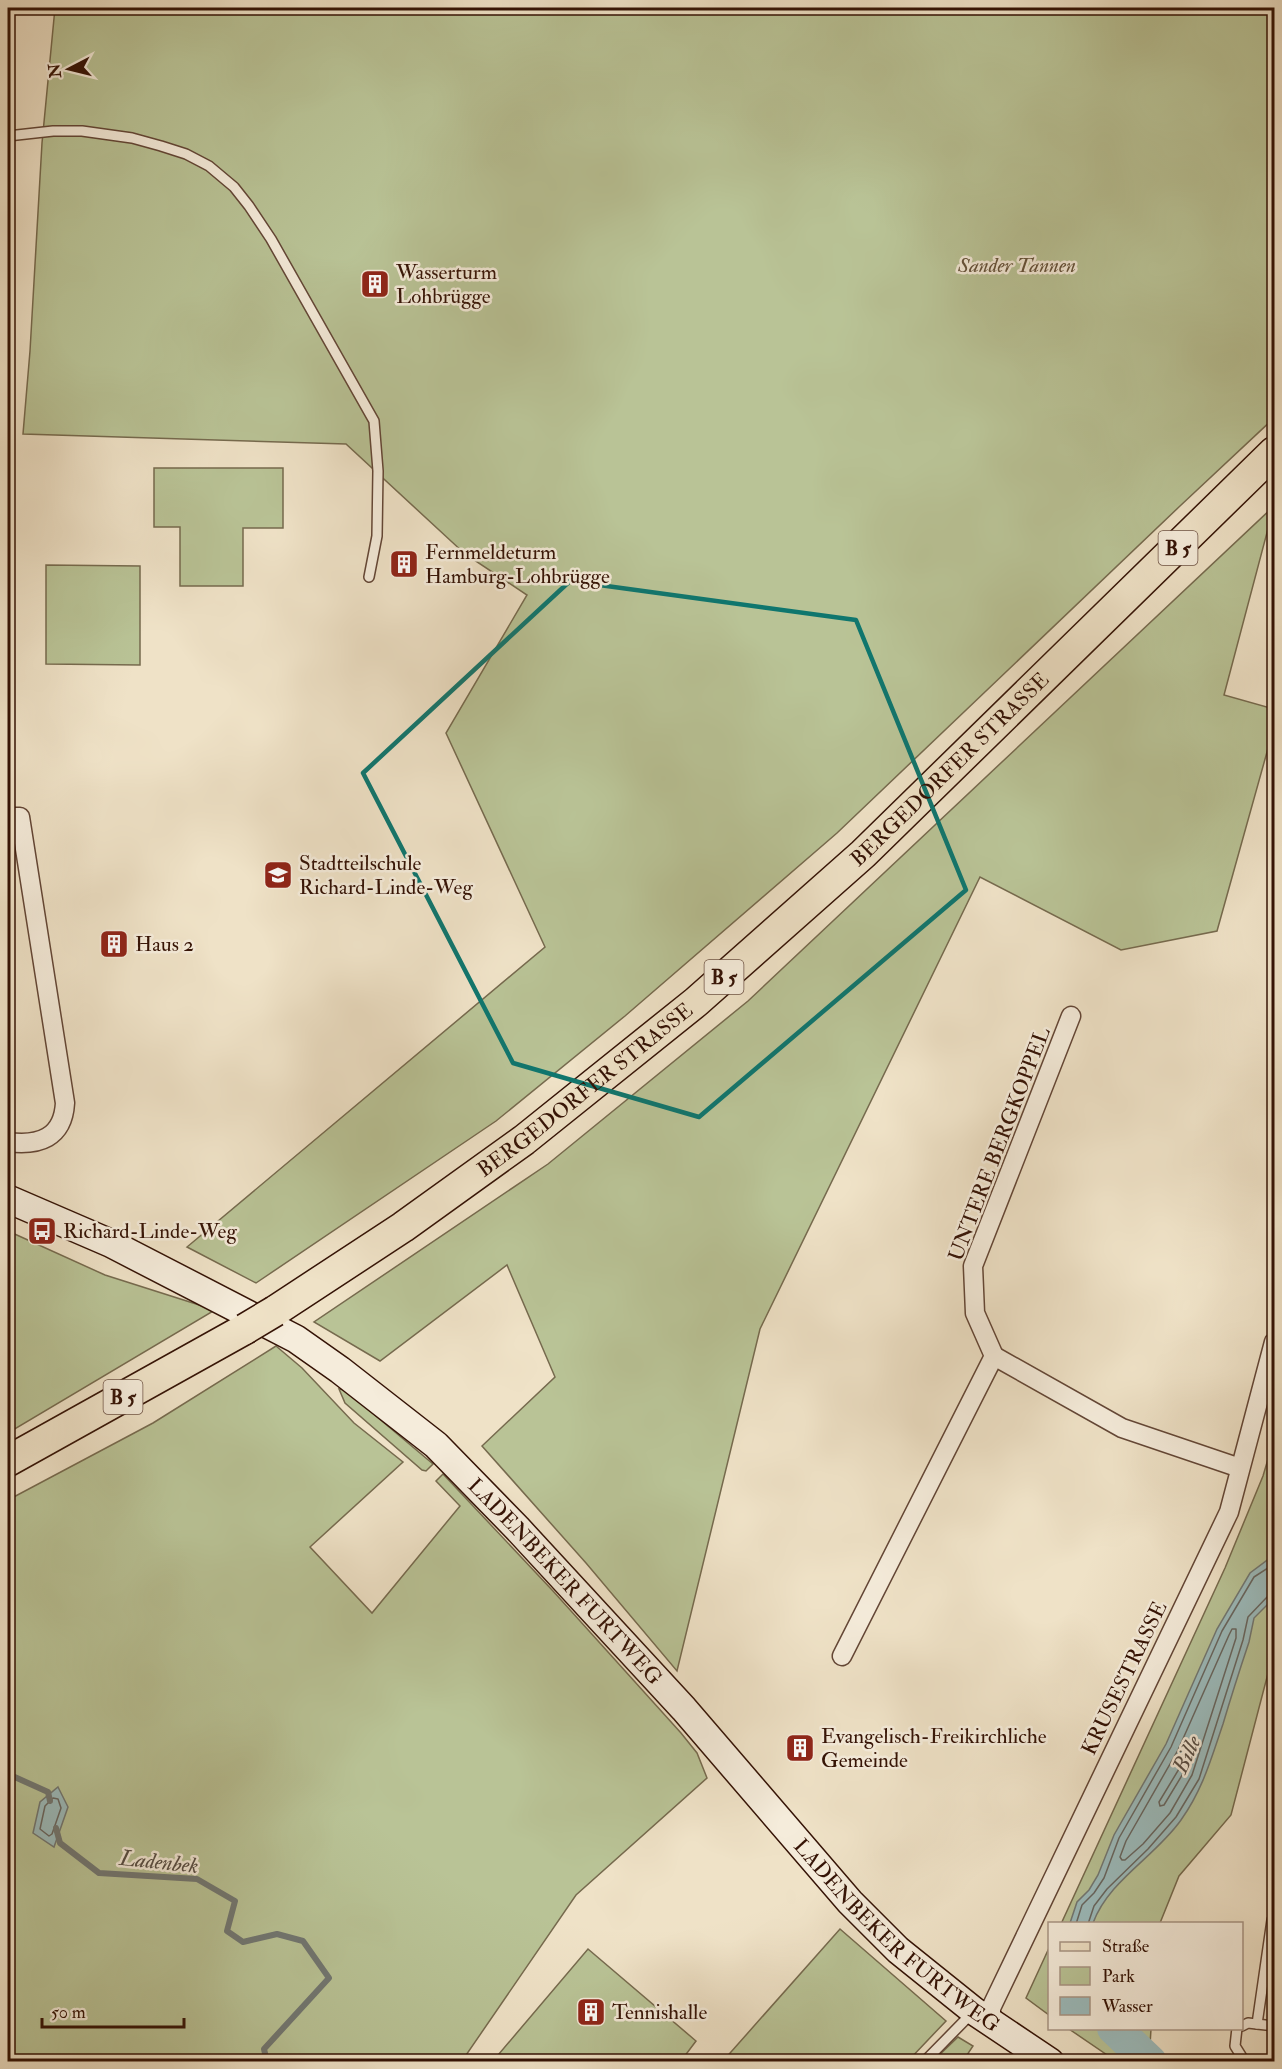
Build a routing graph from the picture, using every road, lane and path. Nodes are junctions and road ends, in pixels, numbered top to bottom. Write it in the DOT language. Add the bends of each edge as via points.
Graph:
graph roads {
  1 [pos="8,136"];
  2 [pos="1275,452"];
  3 [pos="369,576"];
  4 [pos="8,817"];
  5 [pos="1071,1016"];
  6 [pos="8,1142"];
  7 [pos="8,1199"];
  8 [pos="252,1316"];
  9 [pos="1275,1342"];
  10 [pos="994,1356"];
  11 [pos="8,1461"];
  12 [pos="1240,1468"];
  13 [pos="842,1656"];
  14 [pos="1275,1920"];
  15 [pos="983,2017"];
  16 [pos="1257,2024"];
  17 [pos="1243,2026"];
  18 [pos="1275,2026"];
  19 [pos="1237,2030"];
  20 [pos="924,2061"];
  21 [pos="1050,2061"];
  22 [pos="1245,2061"];
  1 -- 3 [label="lane" via="82,131 132,138 186,154 209,166 234,187 271,239 374,421 377,536"];
  2 -- 8 [label="main road, BERGEDORFER STRASSE / B 5" via="863,854 696,1002 524,1140 403,1227"];
  4 -- 6 [label="street" via="20,817 65,1103 62,1122 50,1136 28,1143"];
  5 -- 10 [label="street, UNTERE BERGKOPPEL" via="973,1266 975,1313"];
  7 -- 8 [label="street, LADENBEKER FURTWEG" via="110,1243"];
  8 -- 11 [label="main road, BERGEDORFER STRASSE / B 5"];
  8 -- 15 [label="street, LADENBEKER FURTWEG" via="296,1339 436,1445 684,1709 850,1902 898,1950"];
  9 -- 12 [label="street, KRUSESTRASSE"];
  10 -- 12 [label="street" via="1122,1428"];
  10 -- 13 [label="street"];
  12 -- 15 [label="street, KRUSESTRASSE" via="1229,1512 991,2008"];
  14 -- 16 [label="lane"];
  15 -- 20 [label="lane"];
  15 -- 21 [label="street, LADENBEKER FURTWEG"];
  16 -- 17 [label="lane"];
  16 -- 18 [label="lane"];
  19 -- 22 [label="lane" via="1235,2046"];
}
